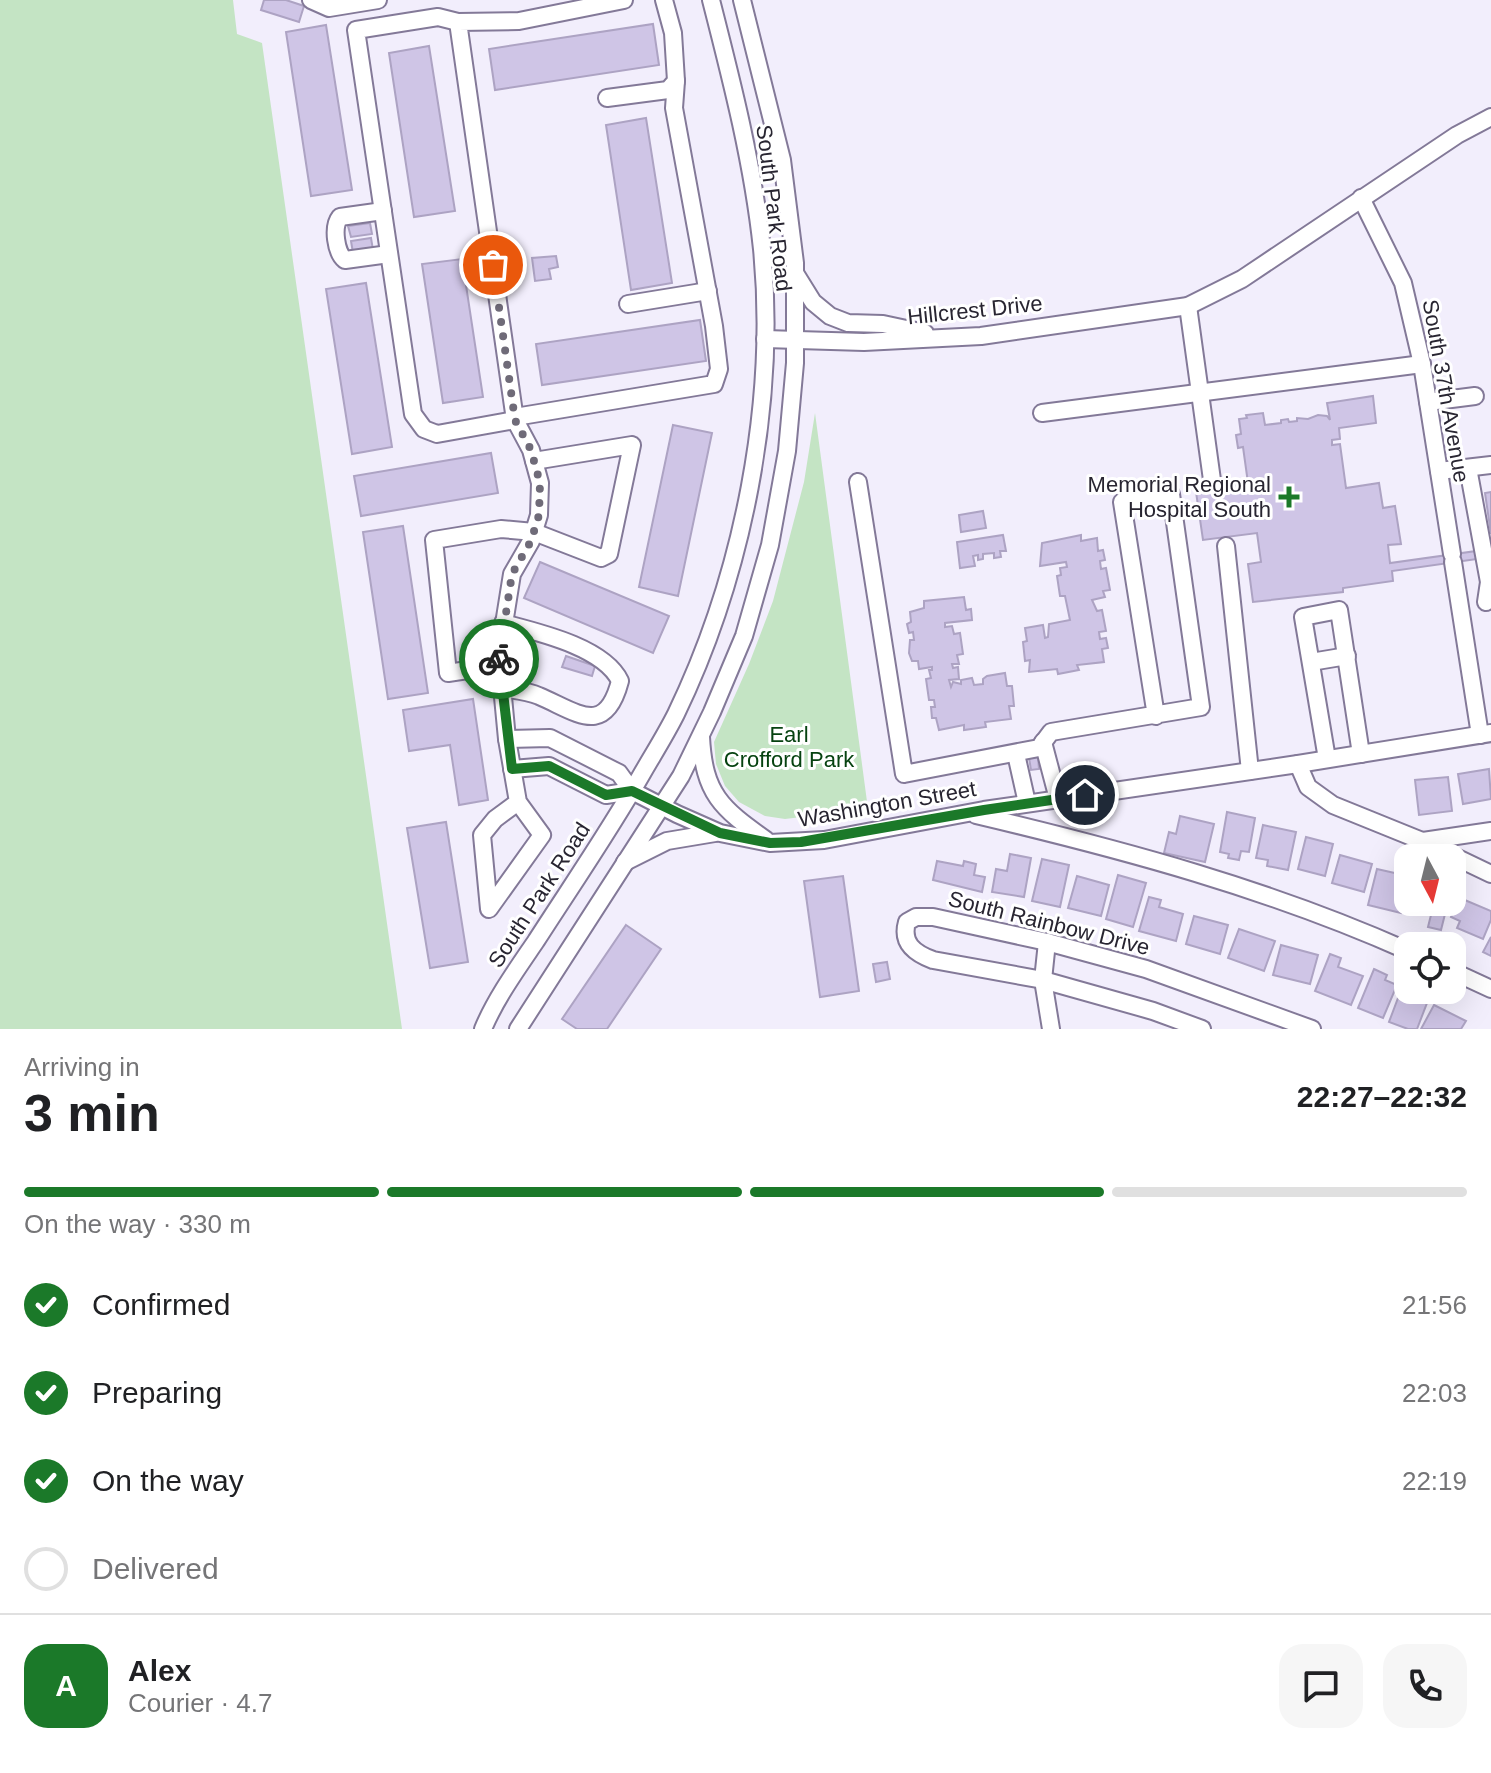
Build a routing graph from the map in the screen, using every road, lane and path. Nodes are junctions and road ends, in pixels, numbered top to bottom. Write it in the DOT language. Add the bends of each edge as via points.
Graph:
graph roads {
  1 [pos="311,0"];
  2 [pos="378,0"];
  3 [pos="624,0"];
  4 [pos="664,0"];
  5 [pos="711,0"];
  6 [pos="742,0"];
  7 [pos="458,22"];
  8 [pos="676,81"];
  9 [pos="607,98"];
  10 [pos="1491,117"];
  11 [pos="1361,198"];
  12 [pos="383,211"];
  13 [pos="389,254"];
  14 [pos="795,273"];
  15 [pos="708,291"];
  16 [pos="628,304"];
  17 [pos="1188,306"];
  18 [pos="946,337"];
  19 [pos="765,339"];
  20 [pos="795,340"];
  21 [pos="1422,364"];
  22 [pos="1199,394"];
  23 [pos="1475,396"];
  24 [pos="1428,402"];
  25 [pos="1042,413"];
  26 [pos="515,418"];
  27 [pos="534,461"];
  28 [pos="1491,465"];
  29 [pos="1468,468"];
  30 [pos="1439,471"];
  31 [pos="1212,480"];
  32 [pos="858,482"];
  33 [pos="534,532"];
  34 [pos="1226,546"];
  35 [pos="1486,602"];
  36 [pos="503,623"];
  37 [pos="1347,656"];
  38 [pos="1311,662"];
  39 [pos="500,665"];
  40 [pos="502,688"];
  41 [pos="1156,716"];
  42 [pos="701,734"];
  43 [pos="1485,734"];
  44 [pos="507,739"];
  45 [pos="1043,742"];
  46 [pos="561,744"];
  47 [pos="1016,754"];
  48 [pos="1361,754"];
  49 [pos="1327,759"];
  50 [pos="1298,764"];
  51 [pos="549,766"];
  52 [pos="512,769"];
  53 [pos="1250,771"];
  54 [pos="632,791"];
  55 [pos="1058,799"];
  56 [pos="518,802"];
  57 [pos="1027,803"];
  58 [pos="660,806"];
  59 [pos="967,813"];
  60 [pos="1491,831"];
  61 [pos="720,833"];
  62 [pos="1422,841"];
  63 [pos="770,843"];
  64 [pos="623,863"];
  65 [pos="1491,874"];
  66 [pos="1047,942"];
  67 [pos="1394,945"];
  68 [pos="1466,977"];
  69 [pos="1043,980"];
  70 [pos="1491,989"];
  71 [pos="483,1029"];
  72 [pos="518,1029"];
  73 [pos="1051,1029"];
  74 [pos="1202,1029"];
  75 [pos="1312,1029"];
  1 -- 2 [label="street" via="329,8"];
  3 -- 7 [label="street" via="519,21"];
  4 -- 8 [label="street"];
  5 -- 19 [label="street, South Park Road" via="749,157 762,250"];
  6 -- 14 [label="street, South Park Road" via="782,160"];
  7 -- 12 [label="street" via="438,17 356,30"];
  7 -- 26 [label="street"];
  8 -- 9 [label="street" via="668,90"];
  8 -- 15 [label="street" via="674,108"];
  10 -- 11 [label="street"];
  11 -- 17 [label="street, Hillcrest Drive" via="1242,279"];
  11 -- 21 [label="street, South 37th Avenue" via="1403,283"];
  12 -- 13 [label="street"];
  12 -- 13 [label="street" via="340,217 339,254 345,260"];
  13 -- 26 [label="street" via="413,414 424,429 437,434"];
  14 -- 18 [label="street" via="813,302 830,316"];
  14 -- 20 [label="street, South Park Road"];
  15 -- 16 [label="street"];
  15 -- 26 [label="street" via="719,369 714,384"];
  17 -- 18 [label="street, Hillcrest Drive"];
  17 -- 22 [label="street"];
  18 -- 20 [label="street, Hillcrest Drive"];
  19 -- 20 [label="street, Hillcrest Drive"];
  19 -- 54 [label="street, South Park Road" via="757,446 739,536 713,623 676,714"];
  20 -- 42 [label="street, South Park Road" via="787,451 770,545 744,636"];
  21 -- 22 [label="street"];
  21 -- 24 [label="street, South 37th Avenue"];
  22 -- 25 [label="street"];
  22 -- 31 [label="street"];
  23 -- 24 [label="street"];
  24 -- 30 [label="street, South 37th Avenue"];
  26 -- 27 [label="street"];
  27 -- 33 [label="street" via="540,483"];
  27 -- 33 [label="street" via="632,445 609,554 601,558"];
  28 -- 29 [label="street"];
  29 -- 30 [label="street"];
  29 -- 35 [label="street" via="1489,582"];
  30 -- 43 [label="street, South 37th Avenue"];
  32 -- 47 [label="street" via="904,774"];
  33 -- 36 [label="street" via="512,574"];
  33 -- 39 [label="street" via="501,529 434,540 448,673"];
  34 -- 53 [label="street"];
  36 -- 39 [label="street"];
  36 -- 40 [label="street" via="546,634 602,659 620,681 614,701 594,717"];
  37 -- 38 [label="street"];
  37 -- 38 [label="street" via="1339,610 1303,617"];
  37 -- 48 [label="street"];
  38 -- 49 [label="street"];
  39 -- 40 [label="street"];
  40 -- 44 [label="street"];
  41 -- 41 [label="street" via="1122,502 1171,494 1201,707"];
  41 -- 45 [label="street" via="1051,732"];
  42 -- 58 [label="street, South Park Road"];
  42 -- 63 [label="street" via="702,764 722,806"];
  43 -- 48 [label="street, Washington Street"];
  44 -- 46 [label="street" via="550,738"];
  44 -- 52 [label="street"];
  45 -- 47 [label="street"];
  45 -- 55 [label="street"];
  46 -- 51 [label="street"];
  46 -- 54 [label="street" via="619,773"];
  47 -- 57 [label="street"];
  48 -- 49 [label="street, Washington Street"];
  49 -- 50 [label="street, Washington Street"];
  50 -- 53 [label="street, Washington Street"];
  50 -- 62 [label="street" via="1308,787 1333,805"];
  51 -- 52 [label="street"];
  51 -- 54 [label="street" via="606,795"];
  52 -- 56 [label="street"];
  53 -- 55 [label="street, Washington Street"];
  54 -- 58 [label="street, Washington Street"];
  54 -- 71 [label="street, South Park Road"];
  55 -- 57 [label="street, Washington Street"];
  56 -- 56 [label="street" via="542,835 489,909 482,835"];
  57 -- 59 [label="street, Washington Street"];
  58 -- 61 [label="street, Washington Street"];
  58 -- 64 [label="street, South Park Road"];
  59 -- 63 [label="street, Washington Street" via="824,840"];
  59 -- 67 [label="street" via="1228,882"];
  60 -- 62 [label="street"];
  61 -- 63 [label="street, Washington Street"];
  61 -- 64 [label="street" via="667,841"];
  62 -- 65 [label="street"];
  64 -- 72 [label="street, South Park Road"];
  66 -- 69 [label="street"];
  66 -- 69 [label="street, South Rainbow Drive" via="933,917 916,917 907,922 904,933 908,945 933,960"];
  66 -- 75 [label="street, South Rainbow Drive" via="1146,969"];
  68 -- 70 [label="street"];
  69 -- 73 [label="street"];
  69 -- 74 [label="street, South Rainbow Drive"];
}
